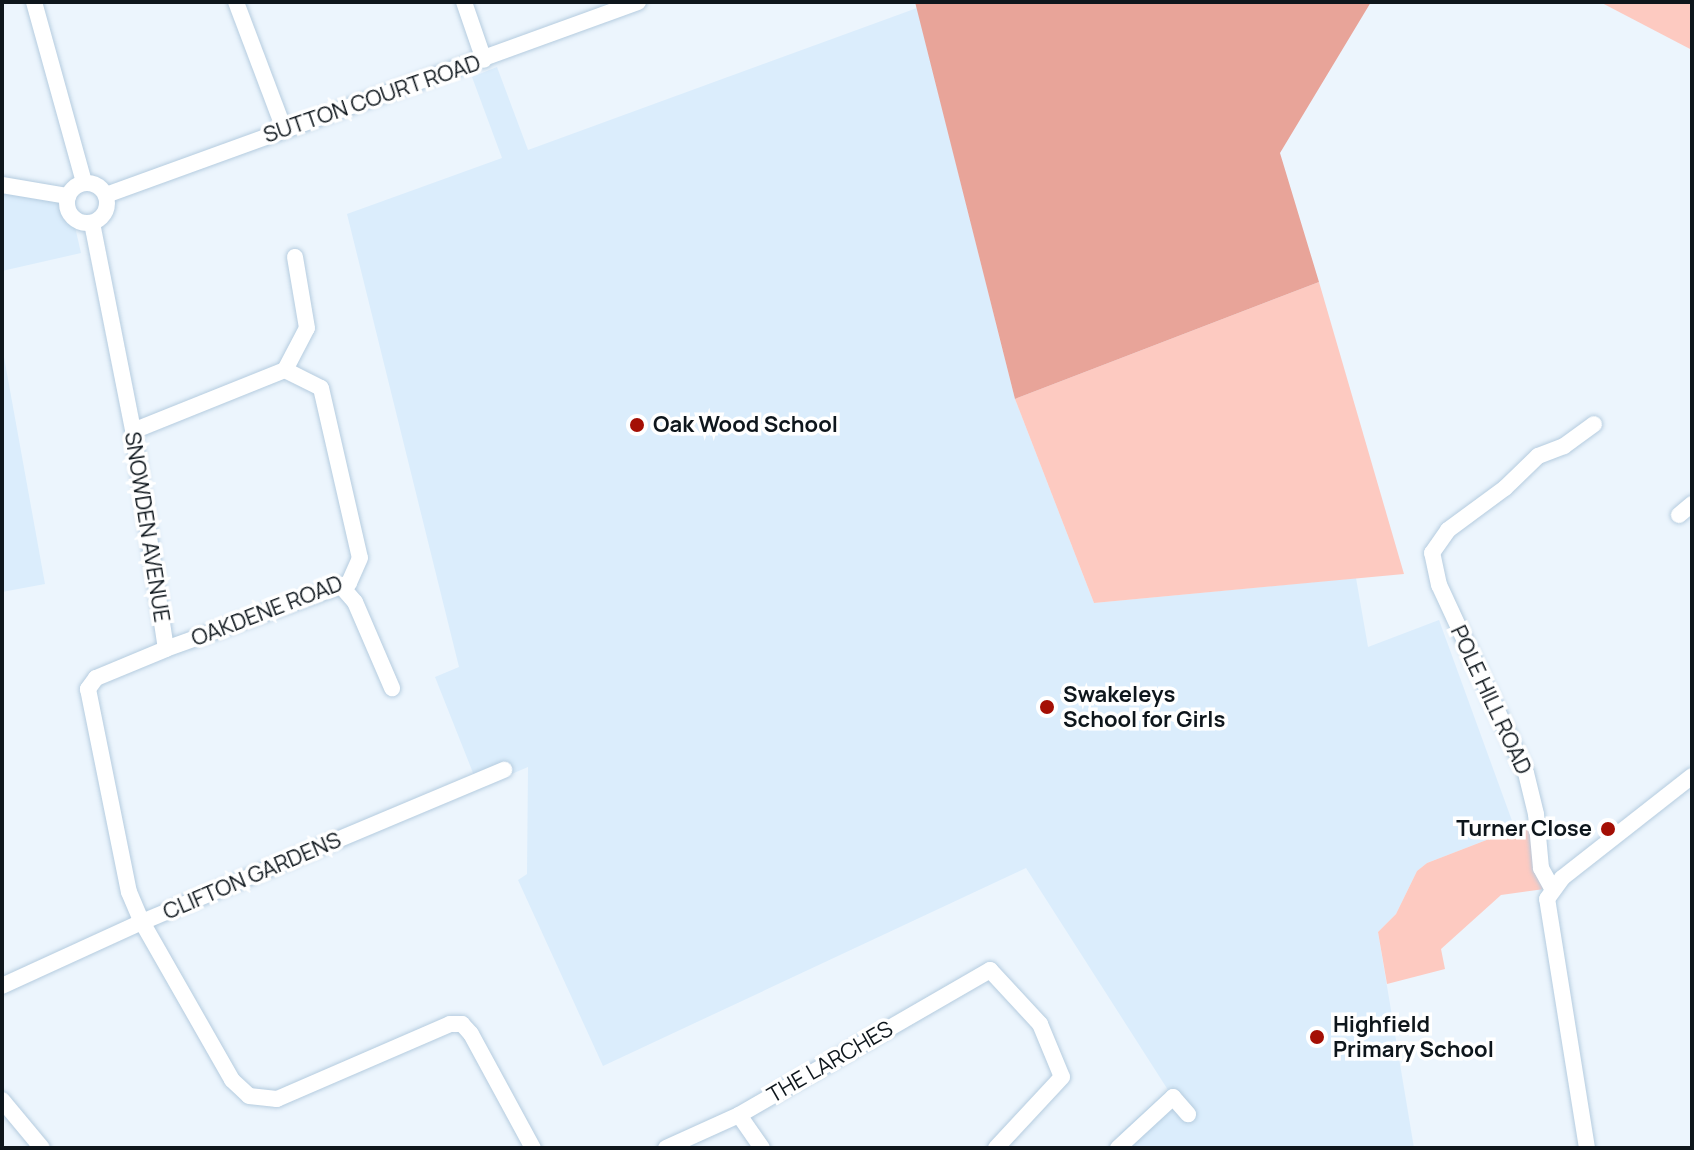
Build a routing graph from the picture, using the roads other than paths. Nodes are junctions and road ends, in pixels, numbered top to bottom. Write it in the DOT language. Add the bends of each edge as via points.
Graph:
graph roads {
  1 [pos="34,2"];
  2 [pos="236,2"];
  3 [pos="464,2"];
  4 [pos="638,2"];
  5 [pos="484,60"];
  6 [pos="284,129"];
  7 [pos="84,182"];
  8 [pos="2,185"];
  9 [pos="106,195"];
  10 [pos="68,196"];
  11 [pos="92,223"];
  12 [pos="295,257"];
  13 [pos="285,370"];
  14 [pos="1594,424"];
  15 [pos="133,431"];
  16 [pos="341,586"];
  17 [pos="166,649"];
  18 [pos="84,664"];
  19 [pos="96,678"];
  20 [pos="392,688"];
  21 [pos="504,770"];
  22 [pos="1692,776"];
  23 [pos="1552,888"];
  24 [pos="142,922"];
  25 [pos="2,986"];
  26 [pos="2,1100"];
  27 [pos="1188,1114"];
  28 [pos="739,1115"];
  29 [pos="42,1148"];
  30 [pos="533,1148"];
  31 [pos="666,1148"];
  32 [pos="762,1148"];
  33 [pos="996,1148"];
  34 [pos="1118,1148"];
  35 [pos="1587,1148"];
  1 -- 7 [label="street"];
  2 -- 6 [label="street"];
  3 -- 5 [label="street"];
  4 -- 5 [label="street, SUTTON COURT ROAD"];
  5 -- 6 [label="street, SUTTON COURT ROAD"];
  6 -- 9 [label="street, SUTTON COURT ROAD"];
  7 -- 9 [label="street" via="97,185"];
  7 -- 10 [label="street"];
  8 -- 10 [label="street"];
  9 -- 11 [label="street" via="107,209"];
  10 -- 11 [label="street" via="73,217"];
  11 -- 15 [label="street, SNOWDEN AVENUE"];
  12 -- 13 [label="street" via="307,328"];
  13 -- 15 [label="street"];
  13 -- 16 [label="street, OAKDENE ROAD" via="321,388 360,558 349,583"];
  14 -- 23 [label="street, POLE HILL ROAD" via="1564,446 1538,456 1448,530 1432,553 1439,585 1526,773 1541,868"];
  15 -- 17 [label="street, SNOWDEN AVENUE"];
  16 -- 17 [label="street, OAKDENE ROAD"];
  16 -- 20 [label="street" via="355,602"];
  17 -- 19 [label="street, SNOWDEN AVENUE"];
  18 -- 19 [label="street"];
  19 -- 24 [label="street" via="88,689 129,892"];
  21 -- 24 [label="street, CLIFTON GARDENS"];
  22 -- 23 [label="street"];
  23 -- 35 [label="street, POLE HILL ROAD" via="1547,916"];
  24 -- 25 [label="street, CLIFTON GARDENS"];
  24 -- 30 [label="street" via="232,1080 249,1096 277,1099 450,1024 462,1024"];
  26 -- 29 [label="street"];
  27 -- 34 [label="street" via="1173,1097"];
  28 -- 31 [label="street, THE LARCHES"];
  28 -- 32 [label="street"];
  28 -- 33 [label="street, THE LARCHES" via="990,970 1040,1024 1062,1077"];
}
